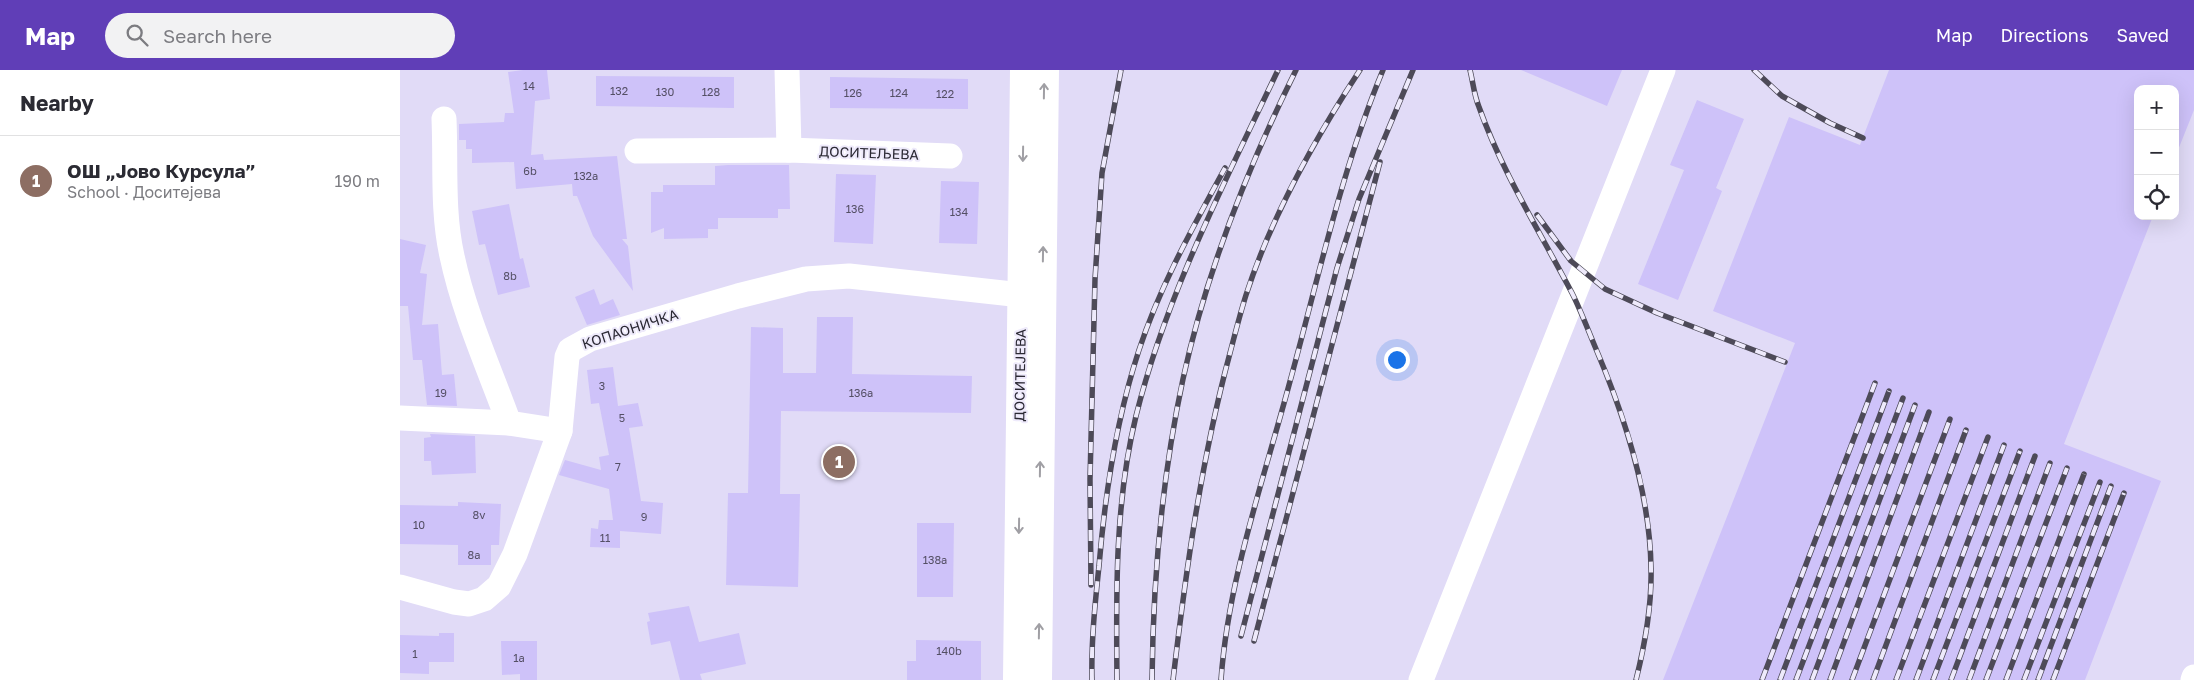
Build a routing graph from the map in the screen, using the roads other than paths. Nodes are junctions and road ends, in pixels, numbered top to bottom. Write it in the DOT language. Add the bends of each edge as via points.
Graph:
graph roads {
  1 [pos="787,70"];
  2 [pos="1024,70"];
  3 [pos="1044,70"];
  4 [pos="1663,70"];
  5 [pos="444,119"];
  6 [pos="789,150"];
  7 [pos="637,151"];
  8 [pos="950,156"];
  9 [pos="1032,295"];
  10 [pos="400,418"];
  11 [pos="509,422"];
  12 [pos="560,431"];
  13 [pos="400,586"];
  14 [pos="1017,680"];
  15 [pos="1038,680"];
  16 [pos="1421,680"];
  1 -- 6 [label="street"];
  2 -- 9 [label="main road, ДОСИТЕЈЕВА, one-way"];
  9 -- 3 [label="main road, ДОСИТЕЈЕВА, one-way"];
  4 -- 16 [label="street"];
  5 -- 11 [label="street" via="451,255 463,298"];
  6 -- 7 [label="street, ДОСИТЕЉЕВА"];
  6 -- 8 [label="street, ДОСИТЕЉЕВА"];
  9 -- 12 [label="street, КОПАОНИЧКА" via="849,276 806,280 738,296 590,339 570,350"];
  9 -- 14 [label="main road, ДОСИТЕЈЕВА, one-way"];
  15 -- 9 [label="main road, ДОСИТЕЈЕВА, one-way"];
  10 -- 11 [label="street"];
  11 -- 12 [label="street"];
  12 -- 13 [label="street, КОПАОНИЧКА" via="515,554 492,593 477,603 469,604"];
}
